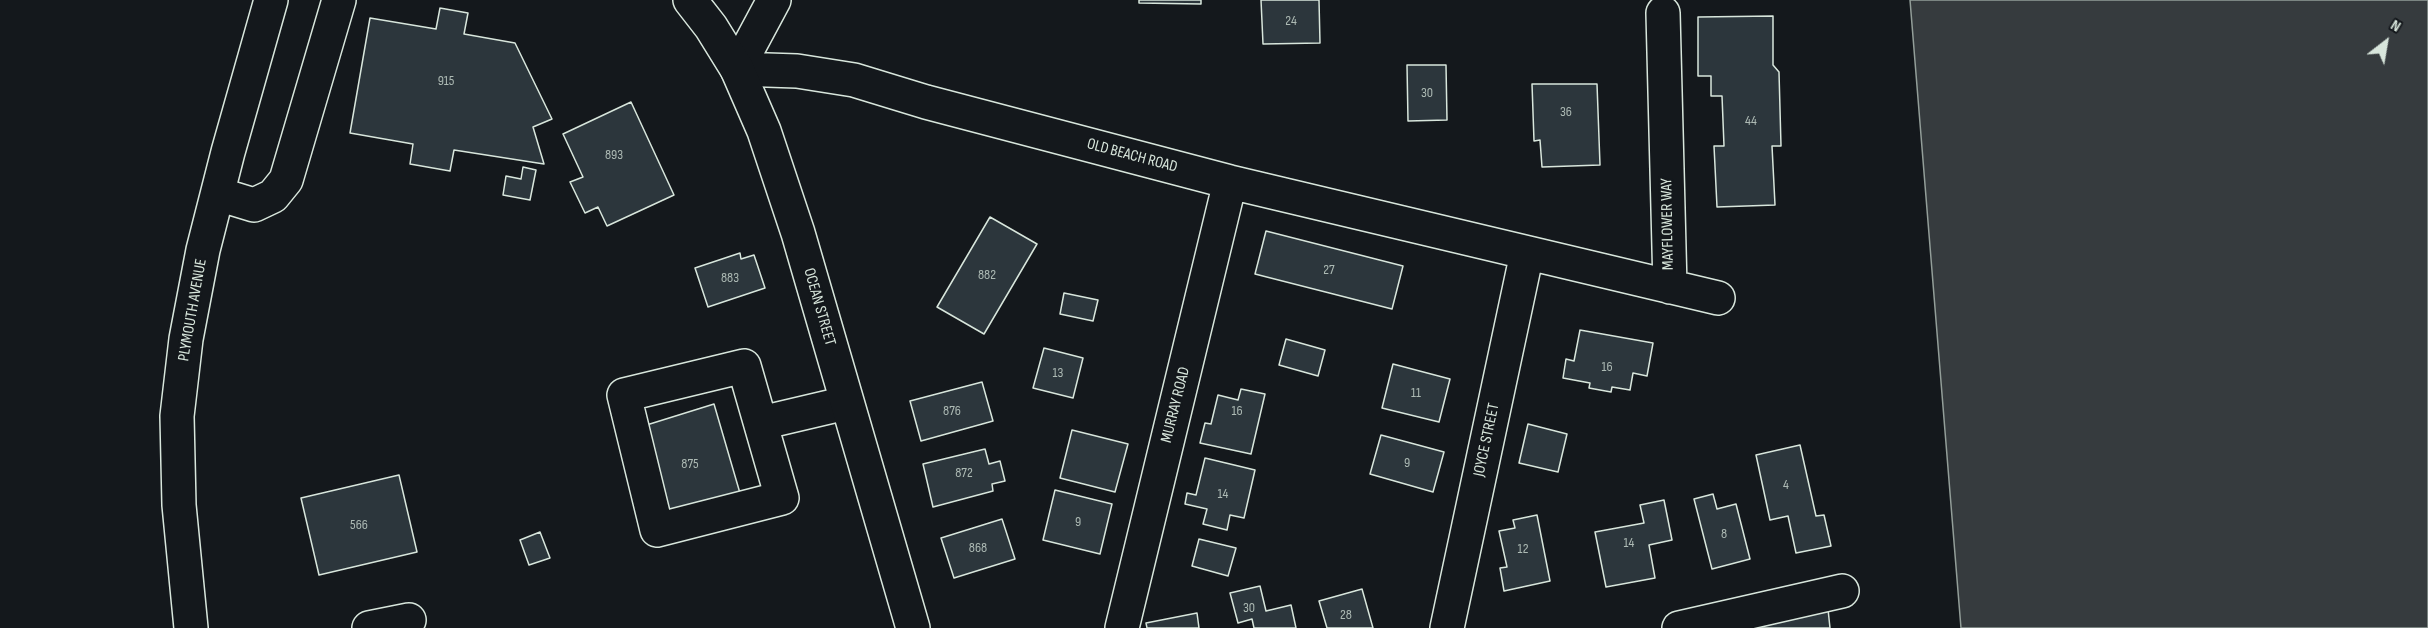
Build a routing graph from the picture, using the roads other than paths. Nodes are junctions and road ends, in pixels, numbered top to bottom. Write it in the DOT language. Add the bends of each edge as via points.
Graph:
graph roads {
  1 [pos="272,0"];
  2 [pos="339,0"];
  3 [pos="690,0"];
  4 [pos="774,0"];
  5 [pos="1663,13"];
  6 [pos="737,69"];
  7 [pos="1230,182"];
  8 [pos="218,194"];
  9 [pos="1527,253"];
  10 [pos="1670,287"];
  11 [pos="1718,298"];
  12 [pos="846,403"];
  13 [pos="761,423"];
  14 [pos="1842,591"];
  15 [pos="409,620"];
  16 [pos="1694,626"];
  17 [pos="191,628"];
  18 [pos="369,628"];
  19 [pos="914,628"];
  20 [pos="1122,628"];
  21 [pos="1447,628"];
  1 -- 8 [label="street, PLYMOUTH AVENUE"];
  2 -- 8 [label="street" via="286,180 273,196 254,205"];
  3 -- 6 [label="street, OCEAN STREET"];
  4 -- 6 [label="street"];
  5 -- 10 [label="street, MAYFLOWER WAY"];
  6 -- 7 [label="street, OLD BEACH ROAD" via="797,71 855,80"];
  6 -- 12 [label="street, OCEAN STREET" via="764,131"];
  7 -- 9 [label="street, OLD BEACH ROAD"];
  7 -- 20 [label="street, MURRAY ROAD"];
  8 -- 17 [label="street, PLYMOUTH AVENUE" via="186,339 177,416 179,505"];
  9 -- 10 [label="street, MAYFLOWER WAY"];
  9 -- 21 [label="street, JOYCE STREET"];
  10 -- 11 [label="street"];
  12 -- 13 [label="street"];
  12 -- 19 [label="street, OCEAN STREET"];
  13 -- 13 [label="street" via="782,498 657,530 624,395 744,366"];
  14 -- 16 [label="street"];
  15 -- 18 [label="street"];
}
